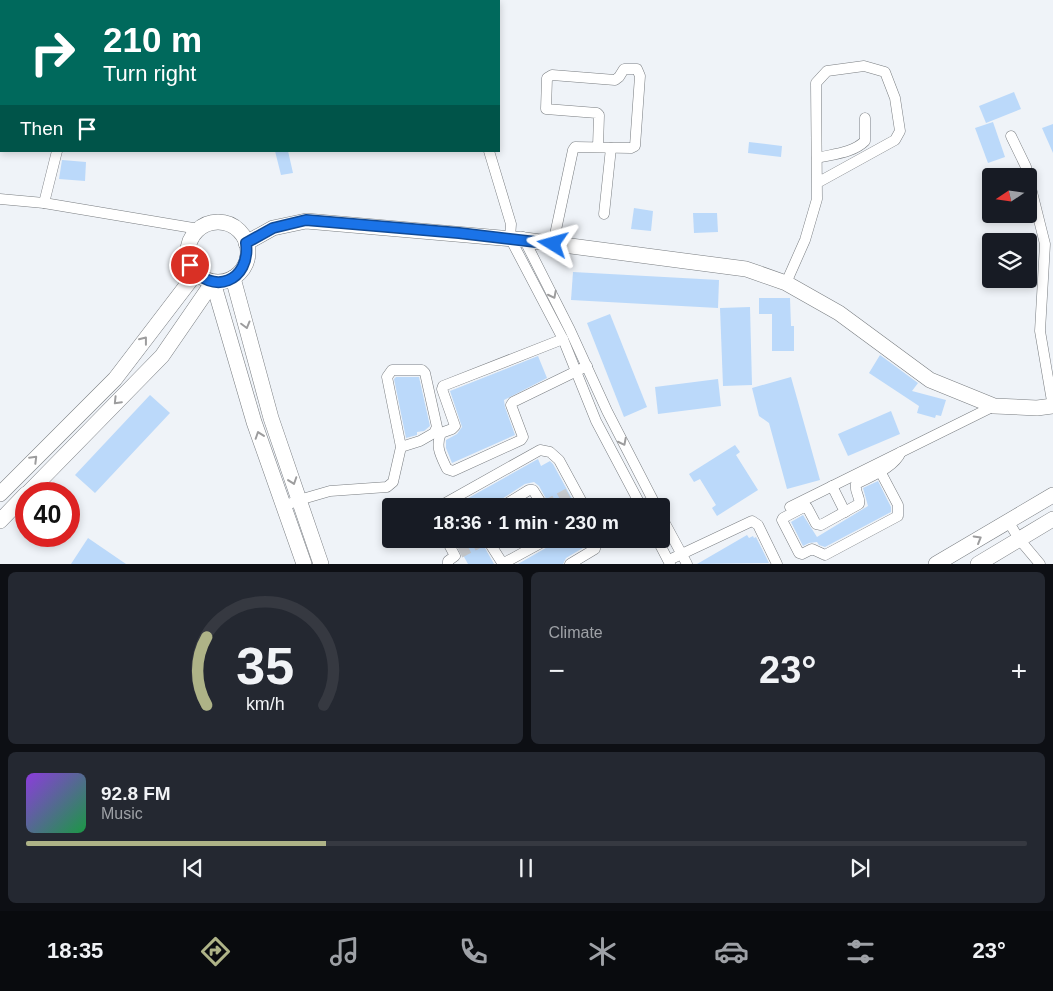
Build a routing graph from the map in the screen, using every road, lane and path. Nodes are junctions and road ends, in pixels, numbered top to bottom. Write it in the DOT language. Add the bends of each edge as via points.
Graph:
graph roads {
  1 [pos="865,118"];
  2 [pos="1011,136"];
  3 [pos="598,147"];
  4 [pos="611,148"];
  5 [pos="57,152"];
  6 [pos="489,152"];
  7 [pos="817,158"];
  8 [pos="1026,168"];
  9 [pos="817,183"];
  10 [pos="0,199"];
  11 [pos="44,203"];
  12 [pos="604,214"];
  13 [pos="1038,217"];
  14 [pos="199,229"];
  15 [pos="515,234"];
  16 [pos="246,243"];
  17 [pos="553,244"];
  18 [pos="196,273"];
  19 [pos="233,278"];
  20 [pos="213,282"];
  21 [pos="786,283"];
  22 [pos="563,339"];
  23 [pos="587,366"];
  24 [pos="576,371"];
  25 [pos="994,406"];
  26 [pos="1053,406"];
  27 [pos="401,447"];
  28 [pos="901,452"];
  29 [pos="880,471"];
  30 [pos="38,482"];
  31 [pos="832,486"];
  32 [pos="0,494"];
  33 [pos="1053,495"];
  34 [pos="454,498"];
  35 [pos="516,498"];
  36 [pos="538,498"];
  37 [pos="578,498"];
  38 [pos="637,498"];
  39 [pos="652,498"];
  40 [pos="299,500"];
  41 [pos="15,505"];
  42 [pos="284,506"];
  43 [pos="790,507"];
  44 [pos="845,512"];
  45 [pos="1053,519"];
  46 [pos="0,521"];
  47 [pos="1008,521"];
  48 [pos="670,533"];
  49 [pos="1019,539"];
  50 [pos="492,548"];
  51 [pos="532,548"];
  52 [pos="595,548"];
  53 [pos="662,548"];
  54 [pos="681,554"];
  55 [pos="669,562"];
  56 [pos="304,564"];
  57 [pos="321,564"];
  58 [pos="570,564"];
  59 [pos="687,564"];
  60 [pos="777,564"];
  61 [pos="936,564"];
  62 [pos="978,564"];
  63 [pos="1040,564"];
  1 -- 7 [label="street" via="865,140 861,145"];
  2 -- 8 [label="street"];
  3 -- 4 [label="street"];
  3 -- 4 [label="street" via="598,114 546,109 546,81 549,76 615,80 624,69 639,71 634,146"];
  3 -- 17 [label="street" via="578,146 573,150"];
  4 -- 12 [label="street"];
  5 -- 11 [label="street"];
  6 -- 15 [label="street"];
  7 -- 9 [label="street"];
  7 -- 9 [label="street" via="816,83 827,71 864,66 885,72 895,98 900,131 895,140"];
  9 -- 21 [label="street" via="817,199 805,240"];
  10 -- 11 [label="street"];
  11 -- 14 [label="street"];
  13 -- 26 [label="street" via="1045,244 1040,331"];
  14 -- 16 [label="street" via="207,224 226,223 235,228"];
  14 -- 18 [label="street" via="188,245 190,265"];
  15 -- 16 [label="street" via="306,220 273,228"];
  15 -- 17 [label="street"];
  15 -- 22 [label="street"];
  15 -- 23 [label="street, one-way"];
  16 -- 19 [label="street" via="246,263"];
  17 -- 21 [label="street" via="746,269"];
  18 -- 20 [label="street"];
  32 -- 18 [label="street, one-way" via="114,379"];
  19 -- 20 [label="street"];
  19 -- 40 [label="street, one-way" via="271,418"];
  20 -- 30 [label="street, one-way" via="162,356"];
  42 -- 20 [label="street, one-way" via="254,422"];
  21 -- 25 [label="street" via="839,313 930,380"];
  22 -- 24 [label="street"];
  22 -- 24 [label="street" via="443,386 455,426 441,434 437,441 447,470 453,471 521,440 523,437 511,405 513,402"];
  23 -- 24 [label="street"];
  23 -- 39 [label="street, one-way"];
  24 -- 38 [label="street" via="596,420"];
  25 -- 26 [label="street"];
  25 -- 28 [label="street"];
  27 -- 27 [label="street" via="420,441 434,433 437,427 422,370 392,370 387,377"];
  27 -- 40 [label="street" via="393,482 387,487 330,491"];
  28 -- 29 [label="street" via="897,460"];
  28 -- 31 [label="street"];
  29 -- 44 [label="street" via="856,484 859,504"];
  29 -- 44 [label="street" via="898,505 898,516 825,555 812,549 799,553 782,520 807,508 816,524 821,525"];
  31 -- 43 [label="street"];
  31 -- 44 [label="street"];
  33 -- 47 [label="street"];
  34 -- 37 [label="street" via="540,450 550,452 559,460"];
  35 -- 36 [label="street" via="529,490 533,490"];
  40 -- 42 [label="street"];
  40 -- 57 [label="street"];
  41 -- 46 [label="street"];
  42 -- 56 [label="street"];
  45 -- 49 [label="street"];
  47 -- 49 [label="street"];
  61 -- 47 [label="street, one-way"];
  48 -- 54 [label="street"];
  49 -- 62 [label="street"];
  49 -- 63 [label="street"];
  50 -- 51 [label="street" via="501,561 506,562"];
  52 -- 58 [label="street"];
  53 -- 55 [label="street"];
  54 -- 55 [label="street"];
  54 -- 59 [label="street"];
  54 -- 60 [label="street" via="755,521"];
}
